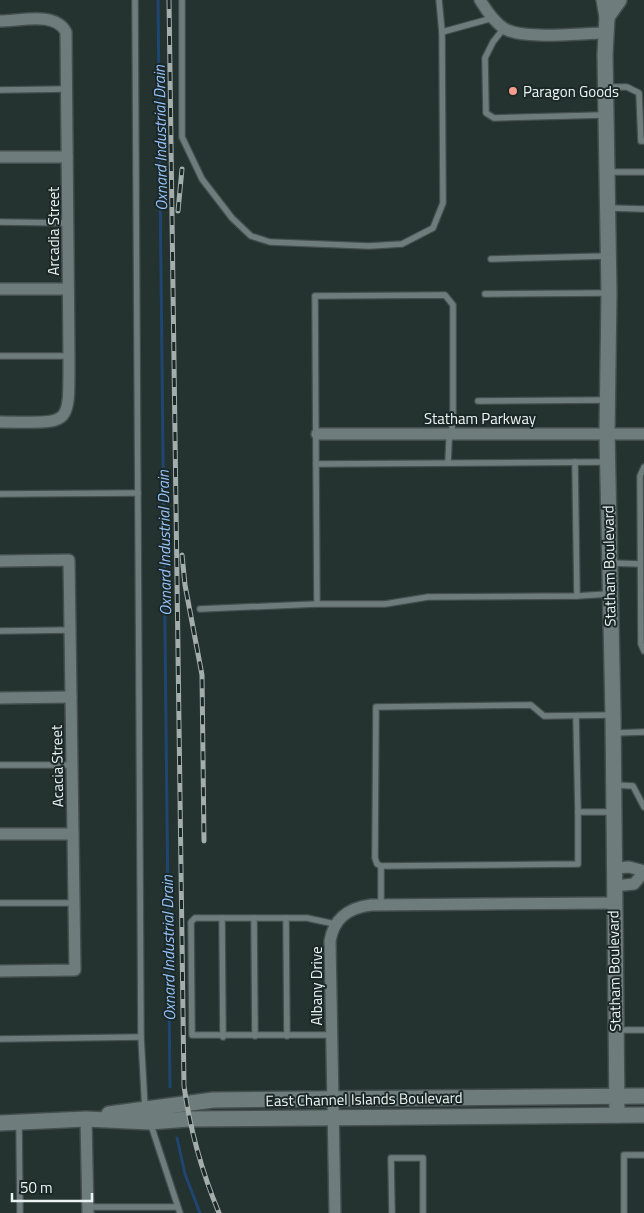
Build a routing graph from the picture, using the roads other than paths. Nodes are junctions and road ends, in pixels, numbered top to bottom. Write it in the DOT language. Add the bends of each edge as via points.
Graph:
graph roads {
  1 [pos="135,0"];
  2 [pos="182,0"];
  3 [pos="439,0"];
  4 [pos="480,0"];
  5 [pos="604,0"];
  6 [pos="619,0"];
  7 [pos="607,17"];
  8 [pos="494,18"];
  9 [pos="0,21"];
  10 [pos="504,28"];
  11 [pos="442,32"];
  12 [pos="606,33"];
  13 [pos="605,87"];
  14 [pos="67,89"];
  15 [pos="0,90"];
  16 [pos="605,115"];
  17 [pos="644,141"];
  18 [pos="0,157"];
  19 [pos="67,157"];
  20 [pos="607,172"];
  21 [pos="644,172"];
  22 [pos="607,208"];
  23 [pos="644,208"];
  24 [pos="0,222"];
  25 [pos="68,223"];
  26 [pos="608,256"];
  27 [pos="492,259"];
  28 [pos="68,288"];
  29 [pos="0,289"];
  30 [pos="608,293"];
  31 [pos="485,294"];
  32 [pos="0,356"];
  33 [pos="69,356"];
  34 [pos="607,400"];
  35 [pos="478,401"];
  36 [pos="0,422"];
  37 [pos="451,433"];
  38 [pos="607,433"];
  39 [pos="316,434"];
  40 [pos="644,434"];
  41 [pos="575,462"];
  42 [pos="608,462"];
  43 [pos="448,463"];
  44 [pos="316,464"];
  45 [pos="644,468"];
  46 [pos="138,493"];
  47 [pos="0,494"];
  48 [pos="0,561"];
  49 [pos="609,563"];
  50 [pos="640,564"];
  51 [pos="609,594"];
  52 [pos="577,596"];
  53 [pos="317,604"];
  54 [pos="200,609"];
  55 [pos="70,630"];
  56 [pos="0,631"];
  57 [pos="644,651"];
  58 [pos="71,697"];
  59 [pos="0,698"];
  60 [pos="613,715"];
  61 [pos="576,716"];
  62 [pos="644,732"];
  63 [pos="613,733"];
  64 [pos="72,764"];
  65 [pos="0,765"];
  66 [pos="613,785"];
  67 [pos="644,806"];
  68 [pos="578,812"];
  69 [pos="614,812"];
  70 [pos="0,834"];
  71 [pos="73,834"];
  72 [pos="381,866"];
  73 [pos="614,868"];
  74 [pos="644,872"];
  75 [pos="614,886"];
  76 [pos="0,903"];
  77 [pos="74,903"];
  78 [pos="614,903"];
  79 [pos="381,905"];
  80 [pos="222,918"];
  81 [pos="254,918"];
  82 [pos="286,918"];
  83 [pos="335,924"];
  84 [pos="0,971"];
  85 [pos="615,1030"];
  86 [pos="644,1030"];
  87 [pos="331,1034"];
  88 [pos="255,1036"];
  89 [pos="287,1036"];
  90 [pos="141,1037"];
  91 [pos="223,1037"];
  92 [pos="0,1038"];
  93 [pos="616,1096"];
  94 [pos="644,1096"];
  95 [pos="332,1100"];
  96 [pos="145,1108"];
  97 [pos="617,1115"];
  98 [pos="644,1115"];
  99 [pos="332,1118"];
  100 [pos="86,1119"];
  101 [pos="150,1122"];
  102 [pos="0,1123"];
  103 [pos="20,1123"];
  104 [pos="644,1155"];
  105 [pos="88,1210"];
  106 [pos="178,1210"];
  107 [pos="20,1213"];
  108 [pos="335,1213"];
  109 [pos="392,1213"];
  110 [pos="424,1213"];
  111 [pos="624,1213"];
  1 -- 46 [label="lane"];
  2 -- 11 [label="lane" via="182,138 202,179 232,218 251,236 270,242 402,244 433,228 443,203"];
  3 -- 11 [label="lane"];
  4 -- 8 [label="street"];
  5 -- 7 [label="main road, Statham Boulevard"];
  6 -- 7 [label="main road"];
  7 -- 12 [label="main road, Statham Boulevard"];
  8 -- 10 [label="street"];
  8 -- 11 [label="lane"];
  9 -- 14 [label="street, Arcadia Street" via="57,21 66,32"];
  10 -- 12 [label="street" via="524,34"];
  10 -- 16 [label="lane" via="485,58 488,115 494,118"];
  12 -- 13 [label="main road, Statham Boulevard"];
  13 -- 16 [label="main road, Statham Boulevard"];
  13 -- 17 [label="lane" via="628,87 639,93 641,141"];
  14 -- 15 [label="lane"];
  14 -- 19 [label="street, Arcadia Street"];
  16 -- 20 [label="main road, Statham Boulevard"];
  18 -- 19 [label="street"];
  19 -- 25 [label="street, Arcadia Street"];
  20 -- 21 [label="lane"];
  20 -- 22 [label="main road, Statham Boulevard"];
  22 -- 23 [label="lane"];
  22 -- 26 [label="main road, Statham Boulevard"];
  24 -- 25 [label="lane"];
  25 -- 28 [label="street, Arcadia Street"];
  26 -- 27 [label="lane"];
  26 -- 30 [label="main road, Statham Boulevard"];
  28 -- 29 [label="street"];
  28 -- 33 [label="street, Arcadia Street"];
  30 -- 31 [label="lane"];
  30 -- 34 [label="main road, Statham Boulevard"];
  32 -- 33 [label="lane"];
  33 -- 36 [label="street, Arcadia Street" via="69,405 64,417 54,422"];
  34 -- 35 [label="lane"];
  34 -- 38 [label="main road, Statham Boulevard"];
  37 -- 38 [label="street, Statham Parkway"];
  37 -- 39 [label="street, Statham Parkway"];
  37 -- 39 [label="lane" via="453,305 445,295 315,296"];
  37 -- 43 [label="lane"];
  38 -- 40 [label="street, Statham Parkway"];
  38 -- 42 [label="main road, Statham Boulevard"];
  39 -- 44 [label="lane"];
  41 -- 42 [label="lane"];
  41 -- 43 [label="lane"];
  41 -- 52 [label="lane"];
  42 -- 49 [label="main road, Statham Boulevard"];
  43 -- 44 [label="lane"];
  44 -- 53 [label="lane"];
  45 -- 50 [label="lane" via="640,476"];
  46 -- 47 [label="lane"];
  46 -- 90 [label="lane"];
  48 -- 55 [label="street, Acacia Street" via="69,560"];
  49 -- 50 [label="lane"];
  49 -- 51 [label="main road, Statham Boulevard"];
  50 -- 57 [label="lane" via="641,644"];
  51 -- 52 [label="lane"];
  51 -- 60 [label="main road, Statham Boulevard"];
  52 -- 53 [label="lane" via="428,597 386,604"];
  53 -- 54 [label="lane"];
  55 -- 56 [label="lane"];
  55 -- 58 [label="street, Acacia Street"];
  58 -- 59 [label="street"];
  58 -- 64 [label="street, Acacia Street"];
  60 -- 61 [label="lane"];
  60 -- 63 [label="main road, Statham Boulevard"];
  61 -- 68 [label="lane"];
  61 -- 72 [label="lane" via="544,716 531,705 376,707 375,858"];
  62 -- 63 [label="lane"];
  63 -- 66 [label="main road, Statham Boulevard"];
  64 -- 65 [label="lane"];
  64 -- 71 [label="street, Acacia Street"];
  66 -- 67 [label="lane" via="633,786"];
  66 -- 69 [label="main road, Statham Boulevard"];
  68 -- 69 [label="lane"];
  68 -- 72 [label="lane" via="578,864"];
  69 -- 73 [label="main road, Statham Boulevard"];
  70 -- 71 [label="street"];
  71 -- 77 [label="street, Acacia Street"];
  72 -- 79 [label="lane"];
  73 -- 74 [label="street" via="629,867"];
  73 -- 75 [label="main road, Statham Boulevard"];
  74 -- 75 [label="street" via="634,884"];
  75 -- 78 [label="main road, Statham Boulevard"];
  76 -- 77 [label="lane"];
  77 -- 84 [label="street, Acacia Street" via="75,970"];
  78 -- 79 [label="street"];
  78 -- 85 [label="main road, Statham Boulevard"];
  79 -- 83 [label="street" via="349,910"];
  80 -- 81 [label="lane"];
  80 -- 91 [label="lane"];
  80 -- 91 [label="lane" via="196,918 191,922 192,1035"];
  81 -- 82 [label="lane"];
  81 -- 88 [label="lane"];
  82 -- 83 [label="lane" via="307,918"];
  82 -- 89 [label="lane"];
  83 -- 87 [label="street, Albany Drive" via="330,941"];
  85 -- 86 [label="lane"];
  85 -- 93 [label="main road, Statham Boulevard"];
  87 -- 89 [label="lane"];
  87 -- 95 [label="street, Albany Drive"];
  88 -- 89 [label="lane"];
  88 -- 91 [label="lane"];
  90 -- 92 [label="lane"];
  90 -- 96 [label="lane"];
  93 -- 94 [label="main road, East Channel Islands Boulevard"];
  93 -- 95 [label="main road, East Channel Islands Boulevard"];
  93 -- 97 [label="main road, Statham Boulevard"];
  95 -- 96 [label="main road, East Channel Islands Boulevard" via="213,1100"];
  95 -- 99 [label="street, Albany Drive"];
  96 -- 100 [label="main road, East Channel Islands Boulevard"];
  96 -- 101 [label="lane"];
  97 -- 98 [label="main road, East Channel Islands Boulevard"];
  97 -- 99 [label="main road, East Channel Islands Boulevard"];
  99 -- 101 [label="main road, East Channel Islands Boulevard"];
  99 -- 108 [label="street, Albany Drive"];
  100 -- 101 [label="main road, East Channel Islands Boulevard"];
  100 -- 103 [label="main road, East Channel Islands Boulevard"];
  100 -- 105 [label="street"];
  101 -- 106 [label="lane"];
  102 -- 103 [label="main road, East Channel Islands Boulevard"];
  103 -- 107 [label="lane"];
  104 -- 111 [label="lane" via="624,1155"];
  105 -- 106 [label="lane"];
  109 -- 110 [label="lane" via="391,1158 423,1158"];
}
